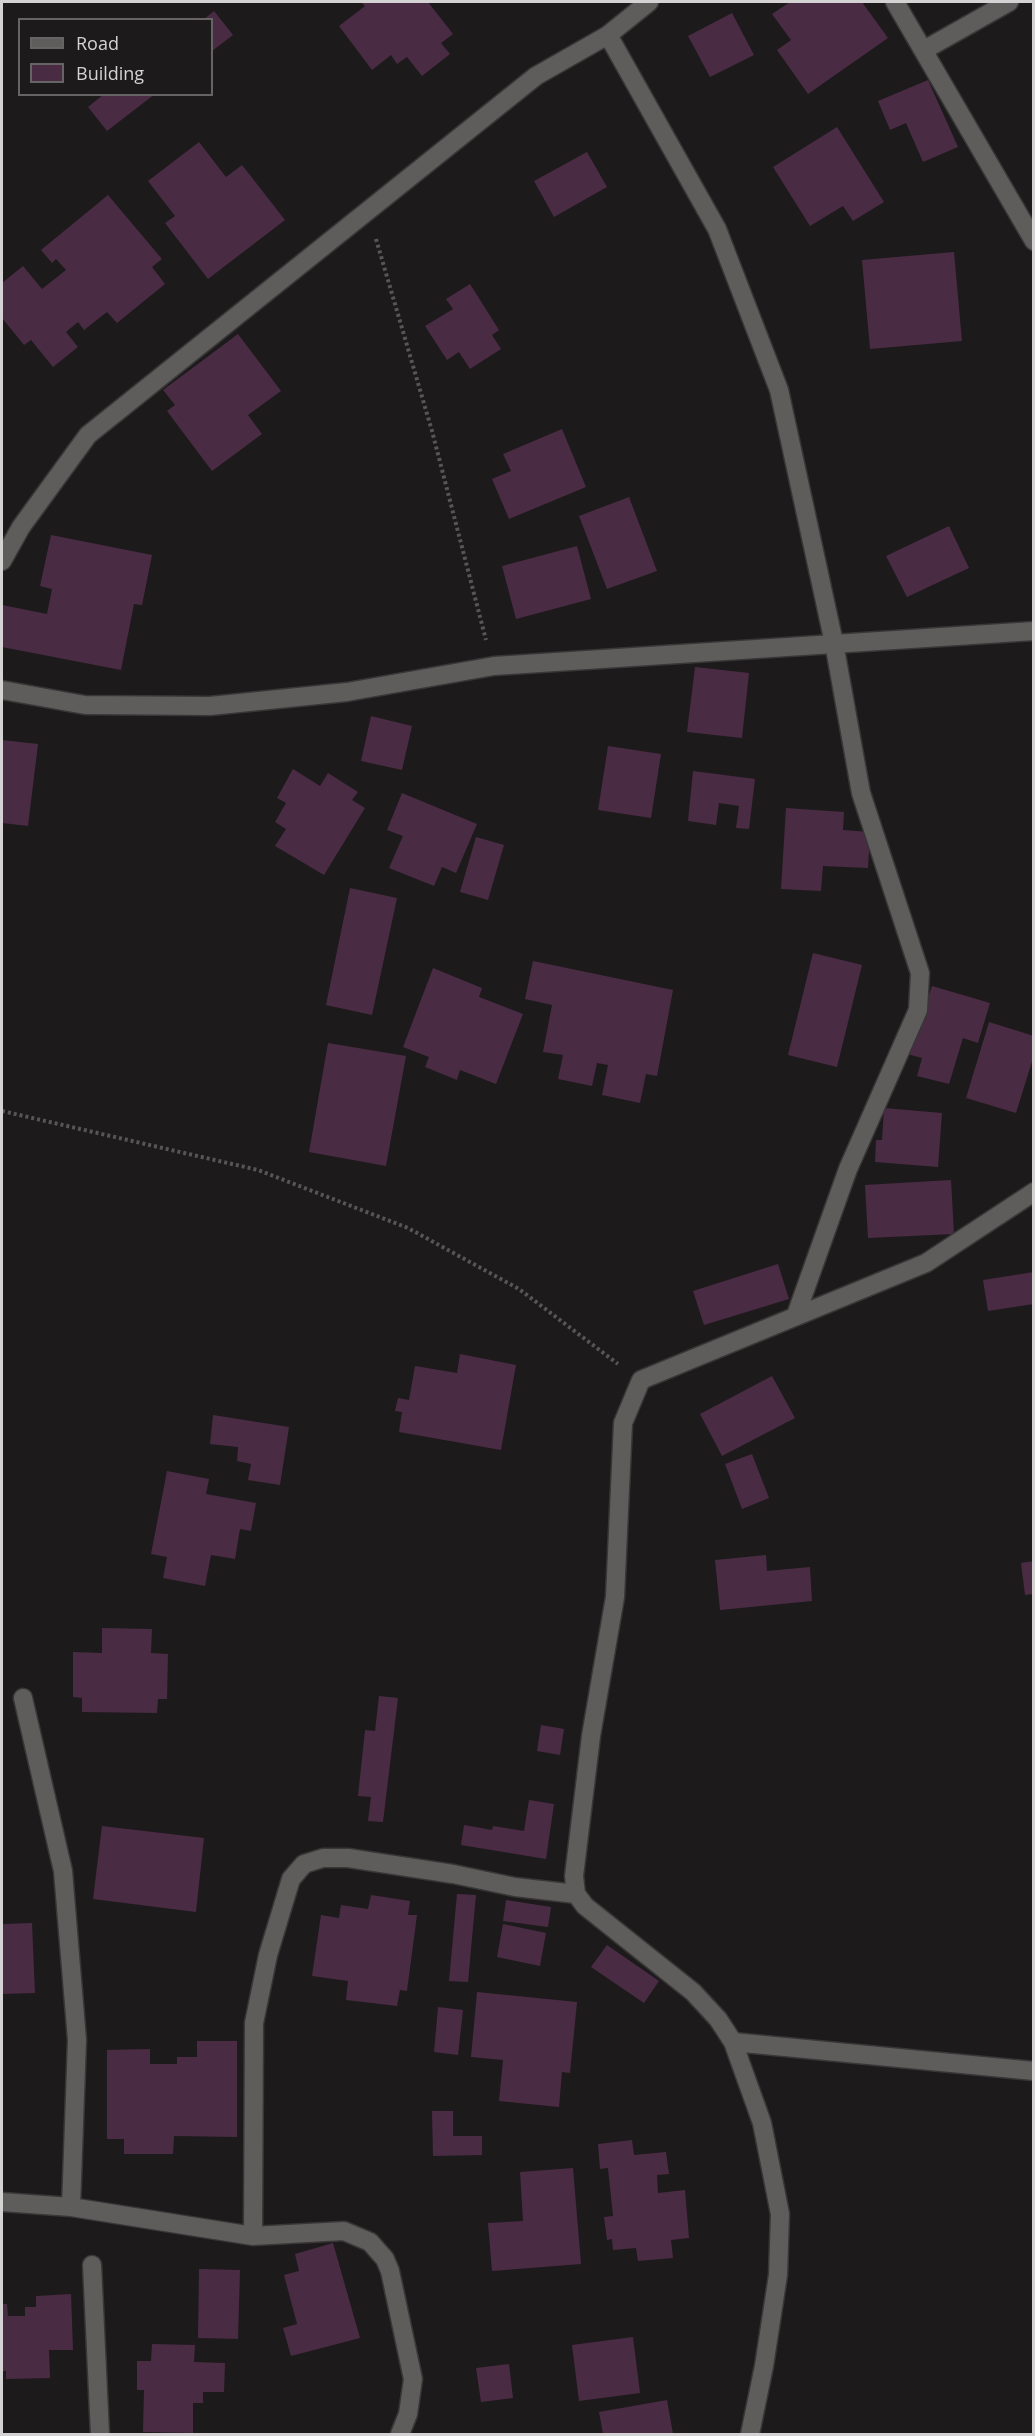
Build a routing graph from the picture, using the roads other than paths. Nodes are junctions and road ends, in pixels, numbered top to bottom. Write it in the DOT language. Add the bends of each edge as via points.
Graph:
graph roads {
  1 [pos="649,2"];
  2 [pos="895,2"];
  3 [pos="1010,2"];
  4 [pos="608,35"];
  5 [pos="924,50"];
  6 [pos="1034,241"];
  7 [pos="2,561"];
  8 [pos="1034,631"];
  9 [pos="834,643"];
  10 [pos="2,690"];
  11 [pos="1034,1192"];
  12 [pos="796,1315"];
  13 [pos="23,1698"];
  14 [pos="576,1894"];
  15 [pos="733,2042"];
  16 [pos="1034,2071"];
  17 [pos="2,2202"];
  18 [pos="71,2207"];
  19 [pos="253,2236"];
  20 [pos="92,2265"];
  21 [pos="100,2434"];
  22 [pos="400,2434"];
  23 [pos="750,2434"];
  1 -- 4 [label="street"];
  2 -- 5 [label="street"];
  3 -- 5 [label="street"];
  4 -- 7 [label="street" via="536,76 88,435 21,527"];
  4 -- 9 [label="street" via="717,229 779,390"];
  5 -- 6 [label="street"];
  8 -- 9 [label="street"];
  9 -- 10 [label="street" via="494,666 347,692 210,706 85,705"];
  9 -- 12 [label="street" via="861,793 920,973 918,1010 848,1169"];
  11 -- 12 [label="street" via="926,1263"];
  12 -- 14 [label="street" via="640,1380 623,1423 615,1597 591,1736 574,1876"];
  13 -- 18 [label="street" via="64,1883 77,2040"];
  14 -- 15 [label="street" via="585,1906 693,1992"];
  14 -- 19 [label="street" via="348,1858 323,1858 304,1864 291,1879 268,1954 254,2023"];
  15 -- 16 [label="street"];
  15 -- 23 [label="street" via="762,2122 780,2214 777,2275"];
  17 -- 18 [label="street"];
  18 -- 19 [label="street"];
  19 -- 22 [label="street" via="344,2231 370,2242 385,2259 413,2379 408,2414"];
  20 -- 21 [label="street"];
}
